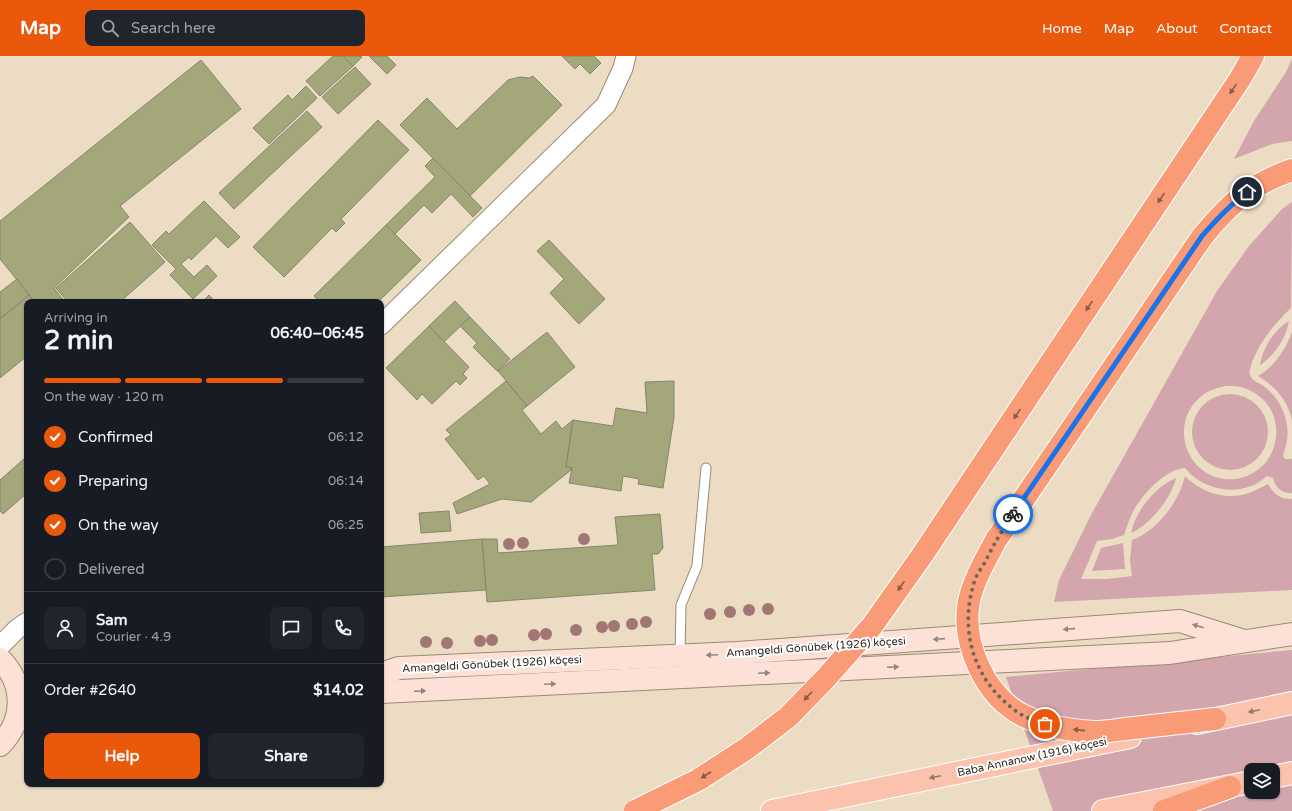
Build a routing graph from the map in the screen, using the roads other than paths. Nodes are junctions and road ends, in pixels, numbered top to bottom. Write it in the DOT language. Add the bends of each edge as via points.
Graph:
graph roads {
  1 [pos="626,56"];
  2 [pos="1253,56"];
  3 [pos="1292,170"];
  4 [pos="384,322"];
  5 [pos="706,468"];
  6 [pos="24,624"];
  7 [pos="1292,634"];
  8 [pos="1248,642"];
  9 [pos="0,646"];
  10 [pos="680,656"];
  11 [pos="0,658"];
  12 [pos="384,673"];
  13 [pos="24,674"];
  14 [pos="384,692"];
  15 [pos="1292,703"];
  16 [pos="1215,719"];
  17 [pos="24,728"];
  18 [pos="0,745"];
  19 [pos="1292,773"];
  20 [pos="1280,776"];
  21 [pos="1244,784"];
  22 [pos="1230,787"];
  23 [pos="636,811"];
  24 [pos="772,811"];
  25 [pos="1103,811"];
  26 [pos="1164,811"];
  1 -- 4 [label="street" via="606,105"];
  2 -- 23 [label="highway, one-way, bridge" via="923,554 872,626 788,717 746,749 698,780"];
  16 -- 3 [label="highway, one-way, bridge" via="1095,732 1063,729 1024,716 1008,705 989,686 978,665 970,644 967,624 969,601 975,581 996,540 1202,236 1216,219 1247,192 1260,183"];
  5 -- 10 [label="lane" via="697,566 680,605"];
  6 -- 9 [label="street"];
  7 -- 8 [label="street, Amangeldi Gönübek (1926) köçesi"];
  8 -- 10 [label="street, Amangeldi Gönübek (1926) köçesi, one-way" via="1180,621"];
  14 -- 8 [label="street, Amangeldi Gönübek (1926) köçesi, one-way" via="1170,653"];
  10 -- 12 [label="street, Amangeldi Gönübek (1926) köçesi" via="399,668"];
  11 -- 13 [label="street"];
  11 -- 18 [label="street" via="16,683 19,701 16,720"];
  15 -- 16 [label="main road, Baba Annanow (1916) köçesi, one-way"];
  16 -- 24 [label="main road, Baba Annanow (1916) köçesi, one-way, bridge"];
  17 -- 18 [label="street"];
  19 -- 20 [label="main road"];
  21 -- 22 [label="main road"];
  22 -- 25 [label="main road"];
  22 -- 26 [label="highway"];
}
